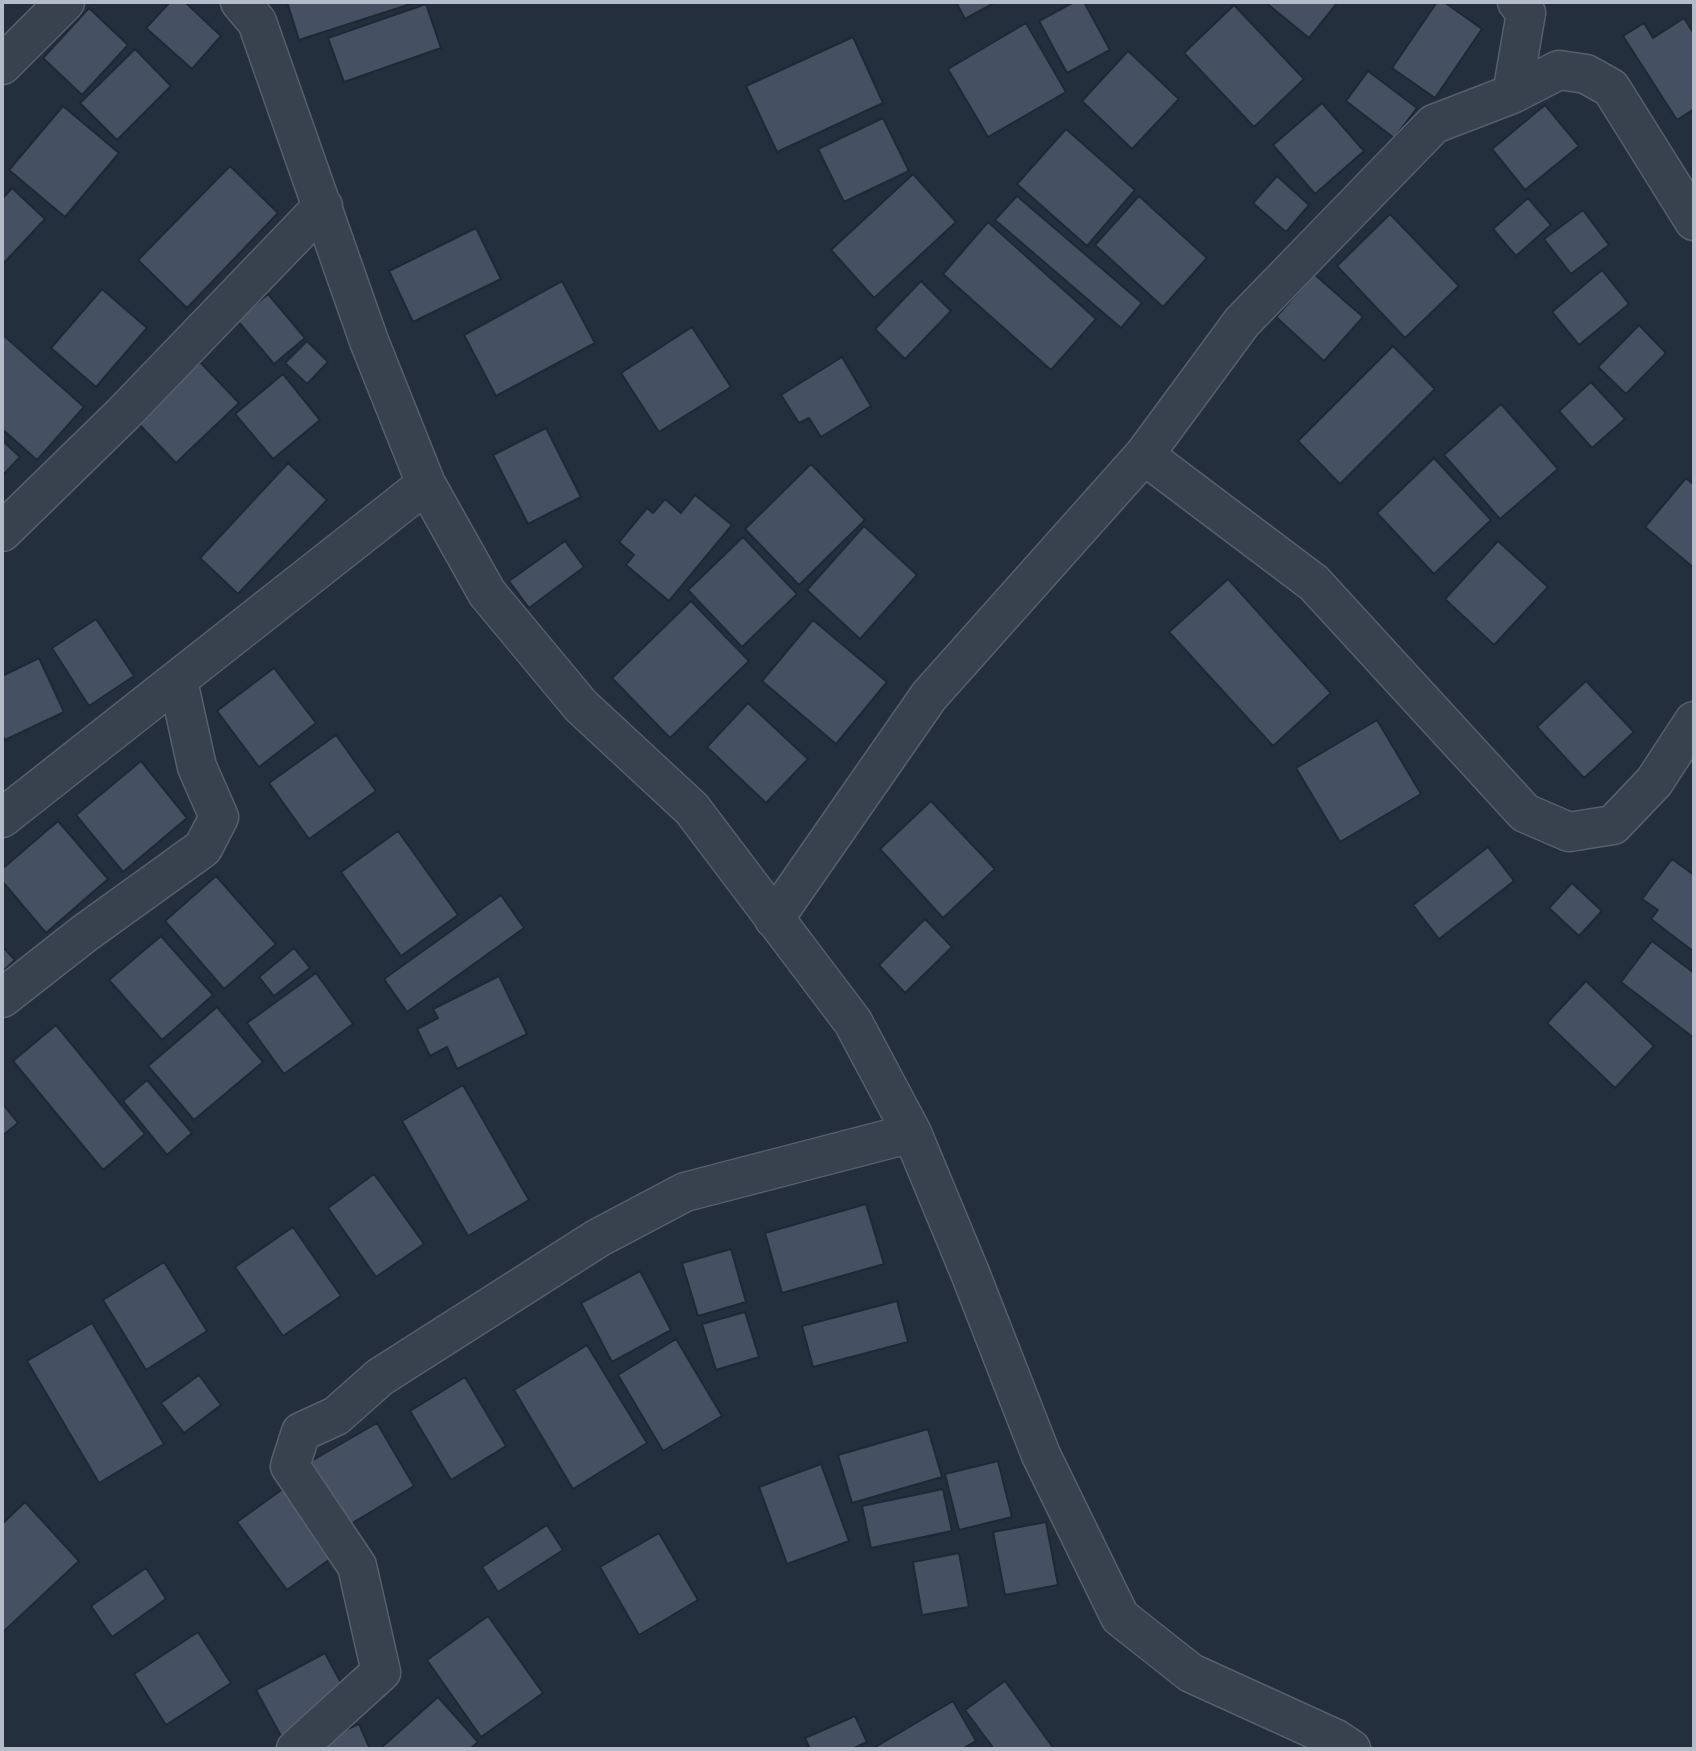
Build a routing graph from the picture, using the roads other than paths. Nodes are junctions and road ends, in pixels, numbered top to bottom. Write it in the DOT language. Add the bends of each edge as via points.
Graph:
graph roads {
  1 [pos="65,2"];
  2 [pos="240,2"];
  3 [pos="1517,2"];
  4 [pos="2,65"];
  5 [pos="1512,94"];
  6 [pos="323,206"];
  7 [pos="1694,221"];
  8 [pos="1144,455"];
  9 [pos="426,484"];
  10 [pos="2,532"];
  11 [pos="178,681"];
  12 [pos="1694,721"];
  13 [pos="2,818"];
  14 [pos="774,919"];
  15 [pos="2,998"];
  16 [pos="912,1133"];
  17 [pos="296,1749"];
  18 [pos="1351,1749"];
  1 -- 4 [label="street"];
  2 -- 6 [label="street" via="257,22"];
  3 -- 5 [label="street" via="1526,13"];
  5 -- 7 [label="street" via="1559,70 1586,74 1611,88"];
  5 -- 8 [label="street" via="1434,124 1242,322"];
  6 -- 9 [label="street"];
  6 -- 10 [label="street"];
  8 -- 12 [label="street" via="1314,583 1525,813 1569,832 1613,825 1654,782"];
  8 -- 14 [label="street" via="929,696"];
  9 -- 11 [label="street"];
  9 -- 14 [label="street" via="487,593 581,706 692,809"];
  11 -- 13 [label="street"];
  11 -- 15 [label="street" via="197,767 219,817 203,848"];
  14 -- 16 [label="street" via="853,1022"];
  16 -- 17 [label="street" via="685,1192 598,1238 380,1377 336,1416 301,1432 290,1466 357,1566 381,1672"];
  16 -- 18 [label="street" via="1041,1455 1120,1617 1191,1673"];
}
